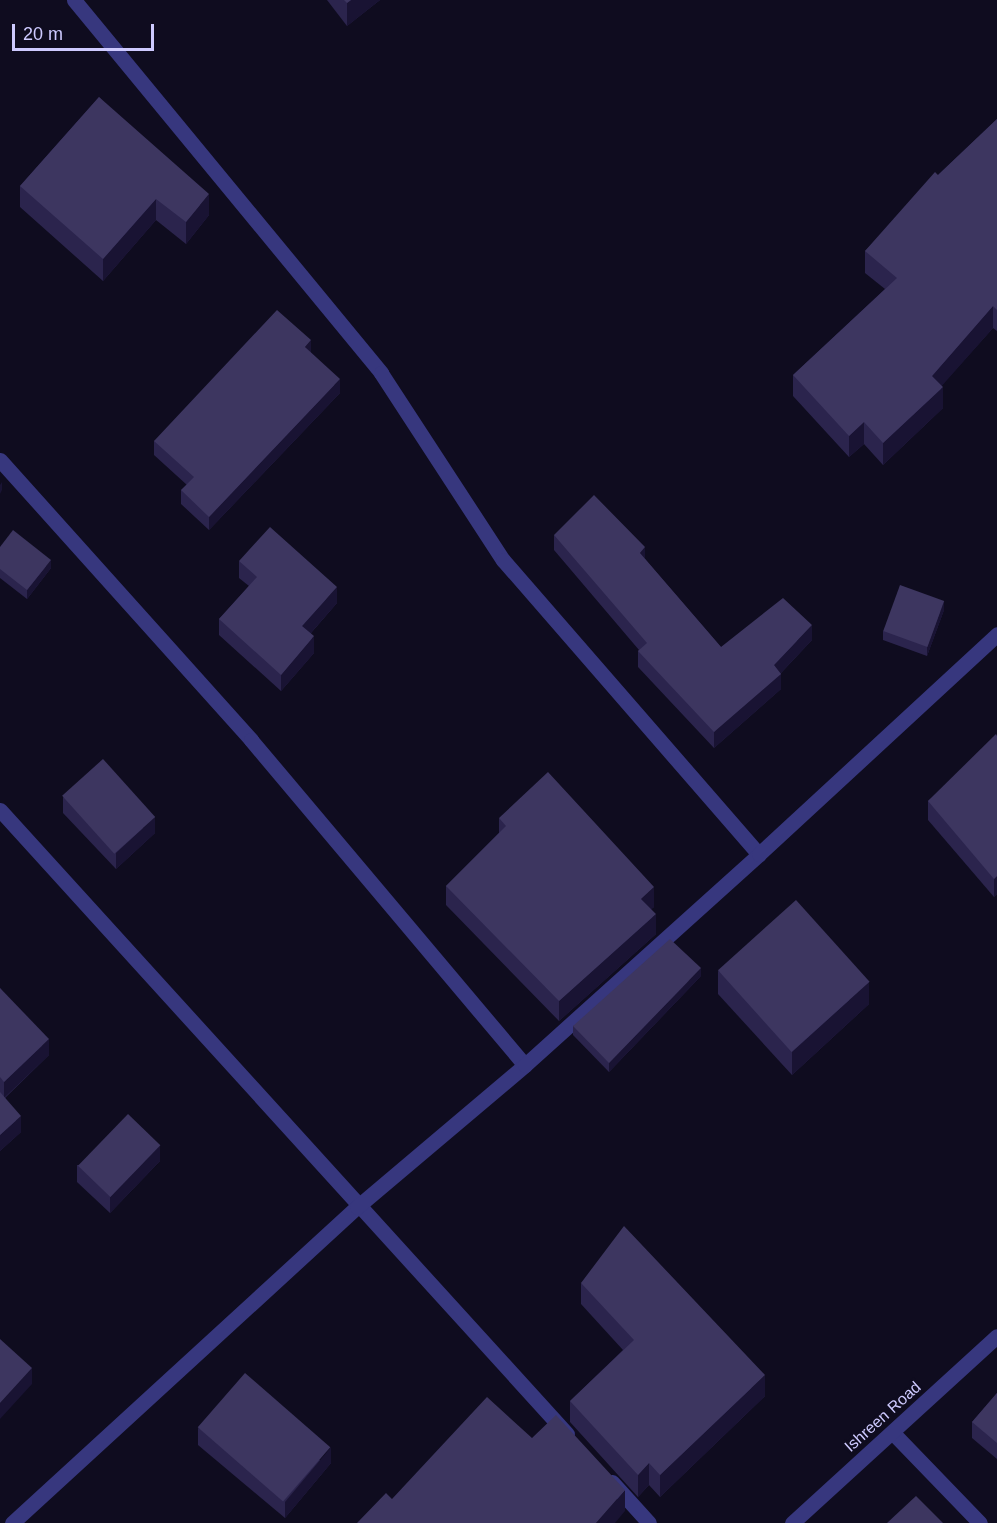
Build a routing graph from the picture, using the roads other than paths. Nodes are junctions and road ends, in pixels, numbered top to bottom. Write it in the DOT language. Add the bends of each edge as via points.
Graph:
graph roads {
  1 [pos="74,0"];
  2 [pos="0,460"];
  3 [pos="997,634"];
  4 [pos="0,810"];
  5 [pos="759,854"];
  6 [pos="525,1065"];
  7 [pos="357,1207"];
  8 [pos="997,1336"];
  9 [pos="893,1433"];
  10 [pos="576,1444"];
  11 [pos="601,1470"];
  12 [pos="12,1523"];
  13 [pos="650,1523"];
  14 [pos="792,1523"];
  15 [pos="980,1523"];
  1 -- 5 [label="street" via="381,373 503,560"];
  2 -- 6 [label="street" via="251,740"];
  3 -- 5 [label="street"];
  4 -- 7 [label="street"];
  5 -- 6 [label="street"];
  6 -- 7 [label="street"];
  7 -- 10 [label="street"];
  7 -- 12 [label="street"];
  8 -- 9 [label="street, Ishreen Road"];
  9 -- 14 [label="street, Ishreen Road"];
  9 -- 15 [label="street"];
  11 -- 13 [label="street"];
}
